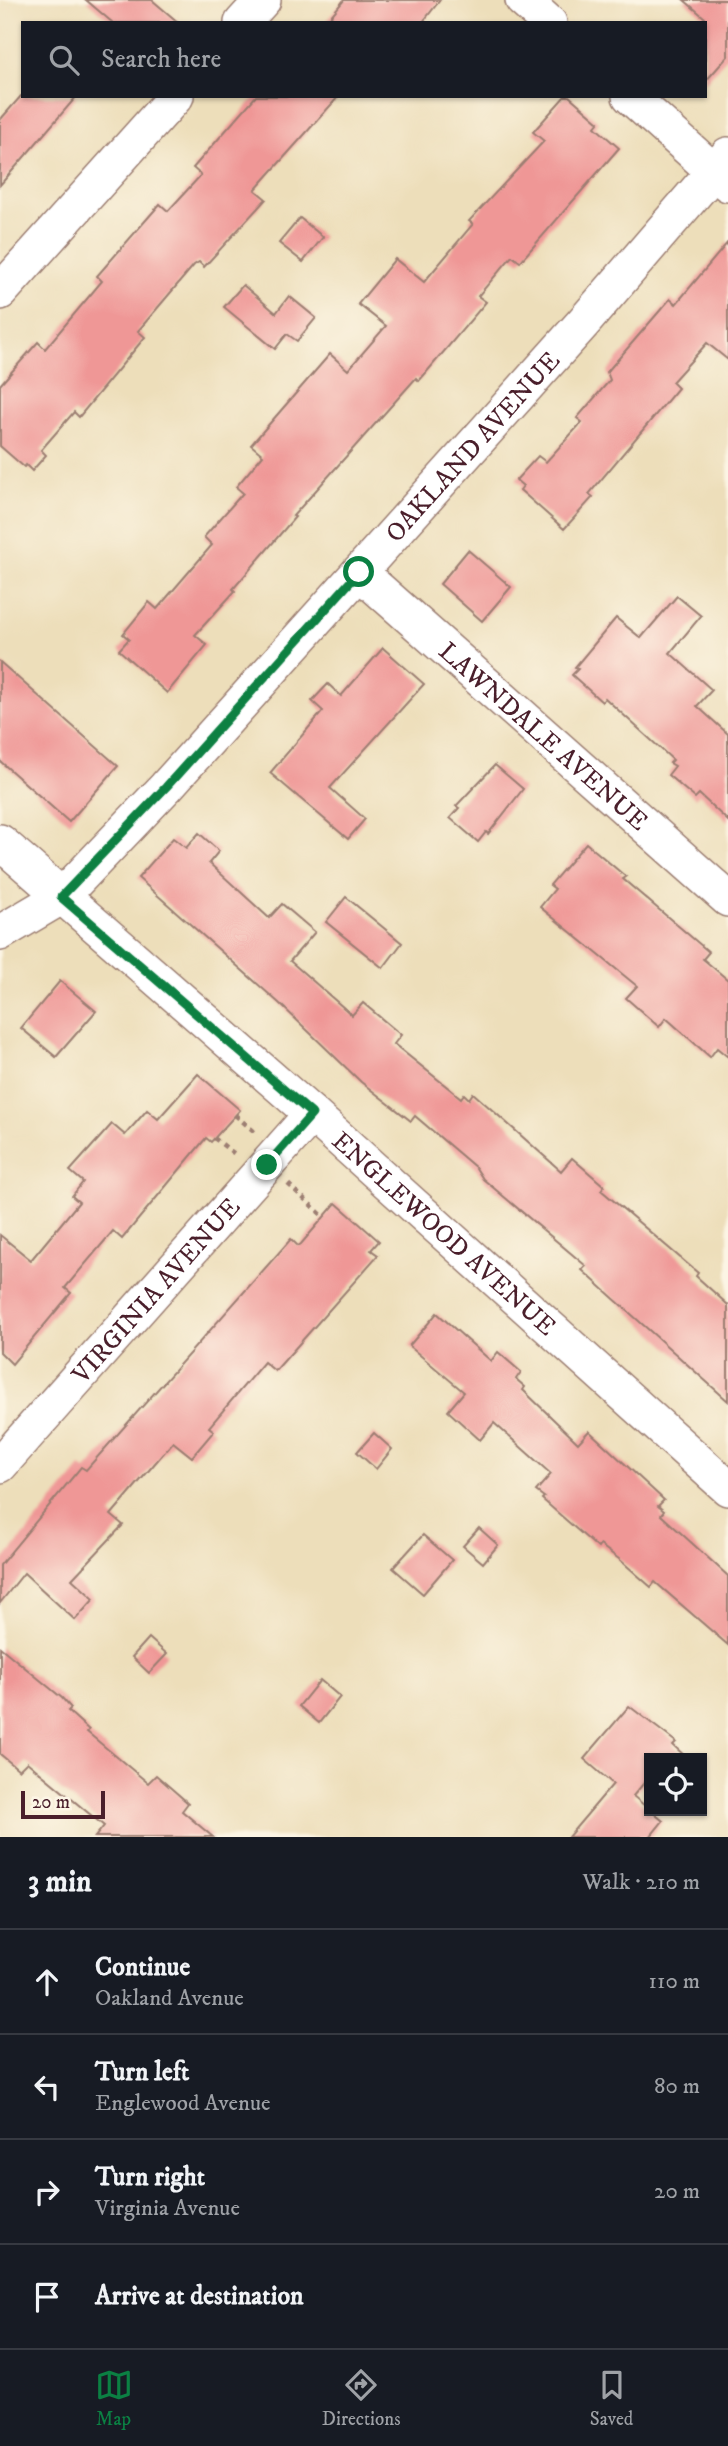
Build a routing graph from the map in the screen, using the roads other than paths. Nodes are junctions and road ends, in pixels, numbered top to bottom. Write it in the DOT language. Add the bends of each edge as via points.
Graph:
graph roads {
  1 [pos="263,0"];
  2 [pos="523,0"];
  3 [pos="244,21"];
  4 [pos="547,21"];
  5 [pos="174,98"];
  6 [pos="632,98"];
  7 [pos="723,171"];
  8 [pos="0,292"];
  9 [pos="359,572"];
  10 [pos="0,842"];
  11 [pos="61,897"];
  12 [pos="728,899"];
  13 [pos="0,933"];
  14 [pos="312,1114"];
  15 [pos="0,1465"];
  16 [pos="728,1488"];
  1 -- 3 [label="street"];
  2 -- 4 [label="street"];
  5 -- 8 [label="street"];
  6 -- 7 [label="street"];
  7 -- 9 [label="street, OAKLAND AVENUE"];
  9 -- 11 [label="street, OAKLAND AVENUE"];
  9 -- 12 [label="street, LAWNDALE AVENUE"];
  10 -- 11 [label="street, ENGLEWOOD AVENUE"];
  11 -- 13 [label="street, OAKLAND AVENUE"];
  11 -- 14 [label="street, ENGLEWOOD AVENUE"];
  14 -- 15 [label="street, VIRGINIA AVENUE"];
  14 -- 16 [label="street, ENGLEWOOD AVENUE"];
}
